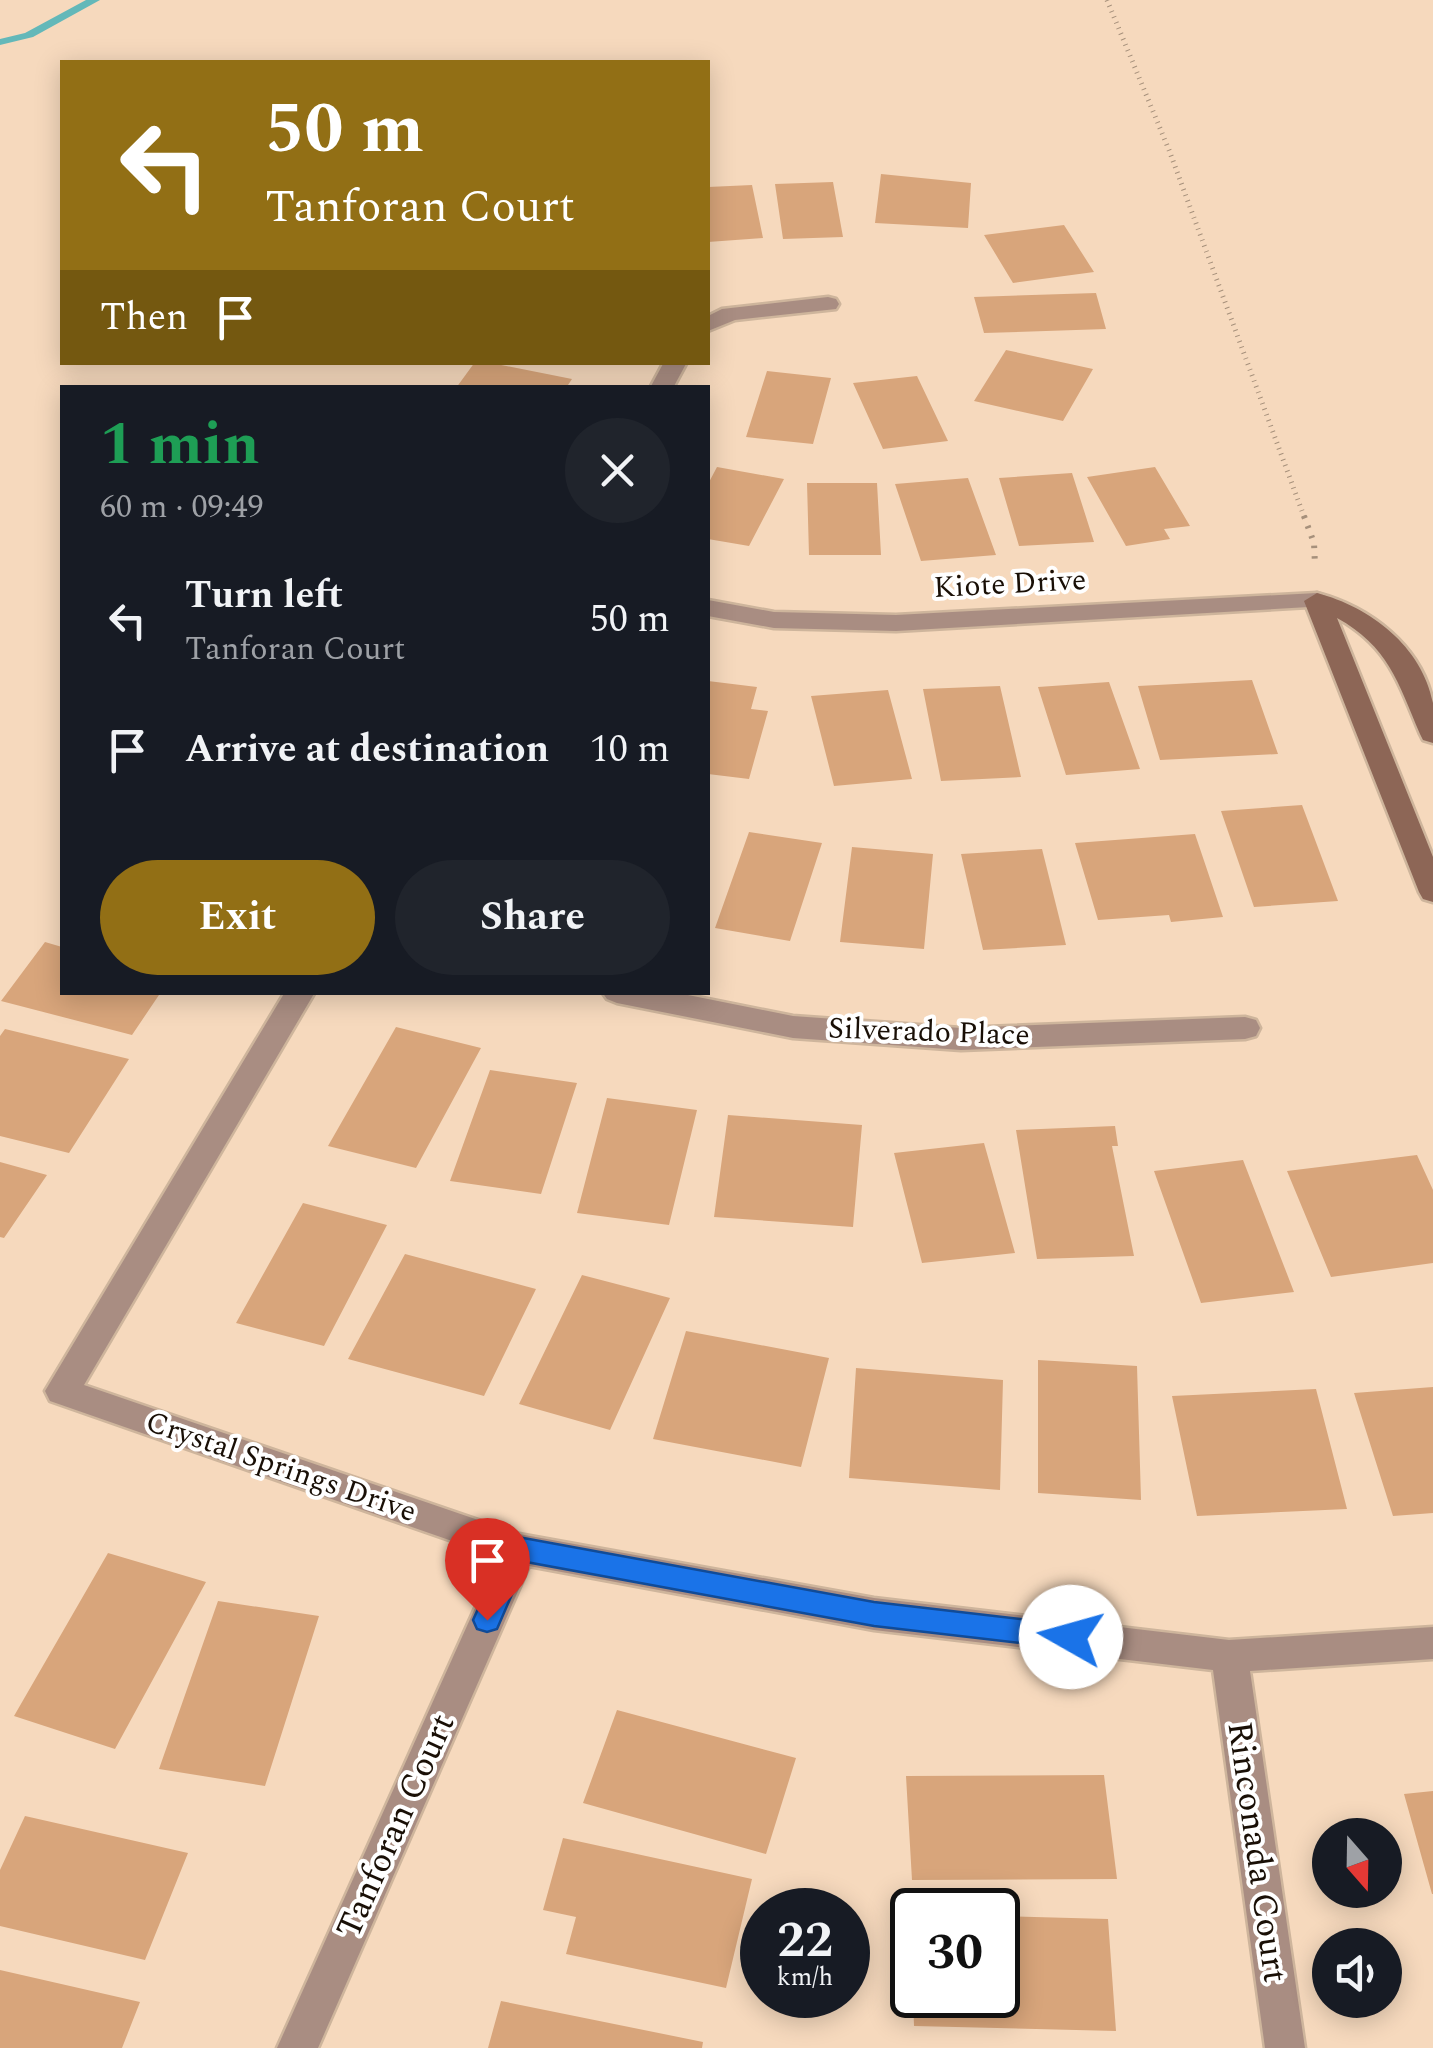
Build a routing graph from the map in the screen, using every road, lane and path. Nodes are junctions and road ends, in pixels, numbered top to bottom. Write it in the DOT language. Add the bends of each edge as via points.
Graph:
graph roads {
  1 [pos="1106,0"];
  2 [pos="828,304"];
  3 [pos="710,323"];
  4 [pos="1315,566"];
  5 [pos="1317,601"];
  6 [pos="710,608"];
  7 [pos="1433,734"];
  8 [pos="1433,892"];
  9 [pos="298,995"];
  10 [pos="633,995"];
  11 [pos="1245,1028"];
  12 [pos="518,1549"];
  13 [pos="1433,1643"];
  14 [pos="1229,1656"];
  15 [pos="298,2048"];
  16 [pos="1285,2048"];
  1 -- 4 [label="path" via="1314,543"];
  2 -- 3 [label="street" via="730,314"];
  5 -- 6 [label="street, Kiote Drive" via="896,623 774,620"];
  5 -- 7 [label="street, Kiote Drive" via="1375,626 1398,653"];
  5 -- 8 [label="street"];
  9 -- 12 [label="street, Crystal Springs Drive" via="62,1391"];
  10 -- 11 [label="street, Silverado Place" via="793,1026 961,1039"];
  12 -- 14 [label="street, Crystal Springs Drive" via="874,1614"];
  12 -- 15 [label="street, Tanforan Court"];
  13 -- 14 [label="street, Crystal Springs Drive"];
  14 -- 16 [label="street, Rinconada Court"];
}
